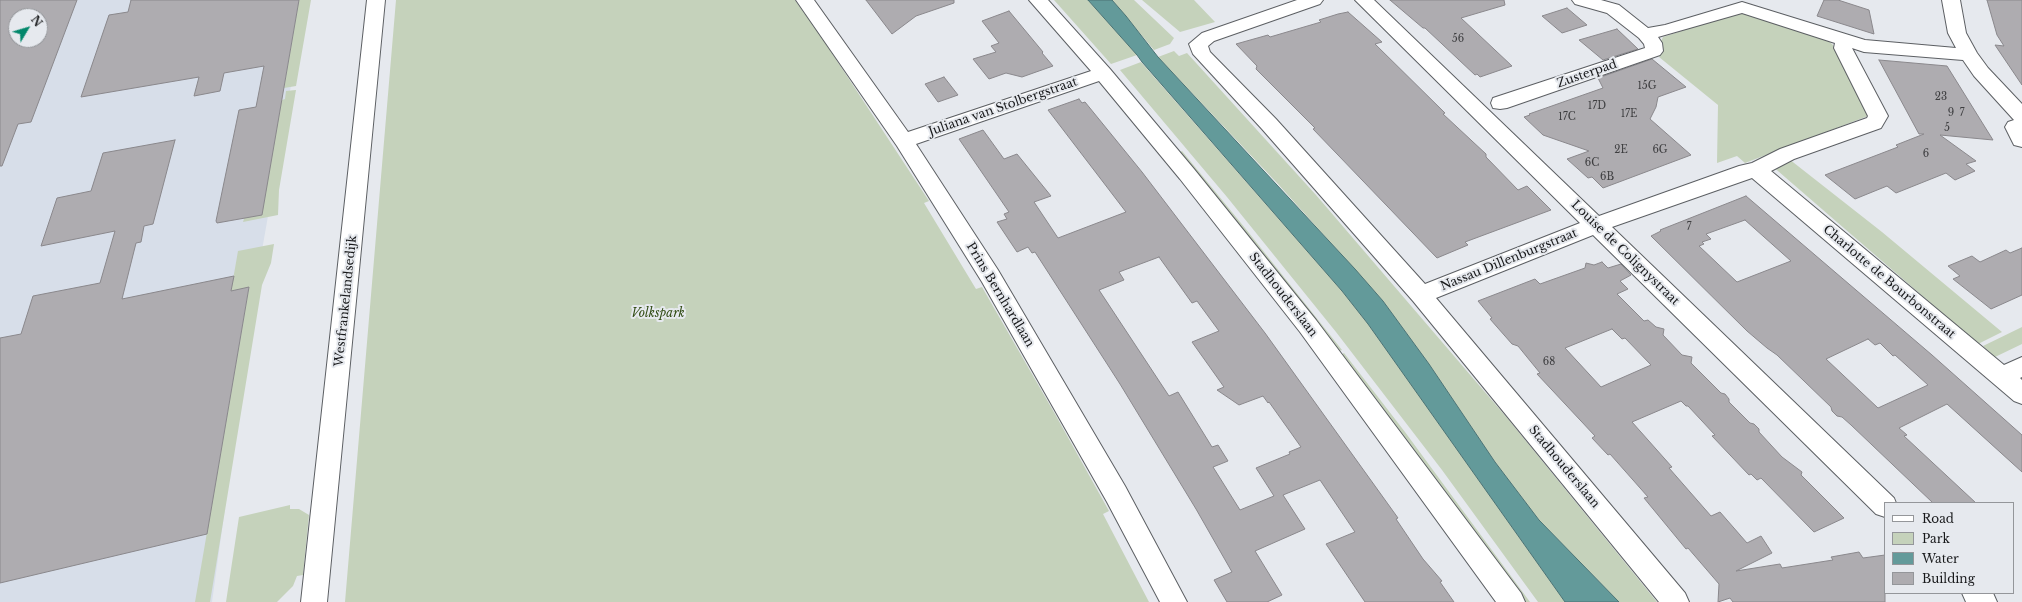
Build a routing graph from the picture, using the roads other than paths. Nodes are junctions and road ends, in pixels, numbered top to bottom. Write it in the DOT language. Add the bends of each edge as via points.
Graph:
graph roads {
  1 [pos="376,0"];
  2 [pos="806,0"];
  3 [pos="1038,0"];
  4 [pos="1314,0"];
  5 [pos="1364,0"];
  6 [pos="1582,0"];
  7 [pos="1950,0"];
  8 [pos="1741,3"];
  9 [pos="1645,34"];
  10 [pos="1845,41"];
  11 [pos="1969,55"];
  12 [pos="1102,73"];
  13 [pos="1500,103"];
  14 [pos="2022,116"];
  15 [pos="904,141"];
  16 [pos="1756,170"];
  17 [pos="1596,225"];
  18 [pos="1421,295"];
  19 [pos="2022,367"];
  20 [pos="2002,376"];
  21 [pos="2022,394"];
  22 [pos="1884,505"];
  23 [pos="1976,594"];
  24 [pos="314,602"];
  25 [pos="1174,602"];
  26 [pos="1512,602"];
  27 [pos="1676,602"];
  28 [pos="1984,602"];
  1 -- 24 [label="street, Westfrankelandsedijk"];
  2 -- 15 [label="street, Prins Bernhardlaan"];
  3 -- 12 [label="street, Stadhouderslaan"];
  4 -- 18 [label="street, Stadhouderslaan" via="1208,37 1198,44 1202,54 1269,124"];
  5 -- 17 [label="street, Louise de Colignystraat"];
  6 -- 9 [label="street" via="1613,9"];
  7 -- 11 [label="street" via="1957,33"];
  8 -- 9 [label="street" via="1667,30"];
  8 -- 10 [label="street"];
  9 -- 13 [label="street, Zusterpad" via="1653,43 1654,51"];
  10 -- 11 [label="street" via="1864,46"];
  10 -- 16 [label="street, Nassau Dillenburgstraat" via="1843,48 1878,116 1874,123 1787,154"];
  11 -- 14 [label="street"];
  12 -- 15 [label="street, Juliana van Stolbergstraat"];
  12 -- 26 [label="street, Stadhouderslaan" via="1187,174 1308,326"];
  15 -- 25 [label="street, Prins Bernhardlaan" via="1021,327"];
  16 -- 17 [label="street, Nassau Dillenburgstraat" via="1746,171"];
  16 -- 20 [label="street, Charlotte de Bourbonstraat"];
  17 -- 18 [label="street, Nassau Dillenburgstraat"];
  17 -- 22 [label="street, Louise de Colignystraat"];
  18 -- 27 [label="street, Stadhouderslaan"];
  19 -- 20 [label="street"];
  20 -- 21 [label="street, Charlotte de Bourbonstraat"];
  23 -- 28 [label="street"];
}
